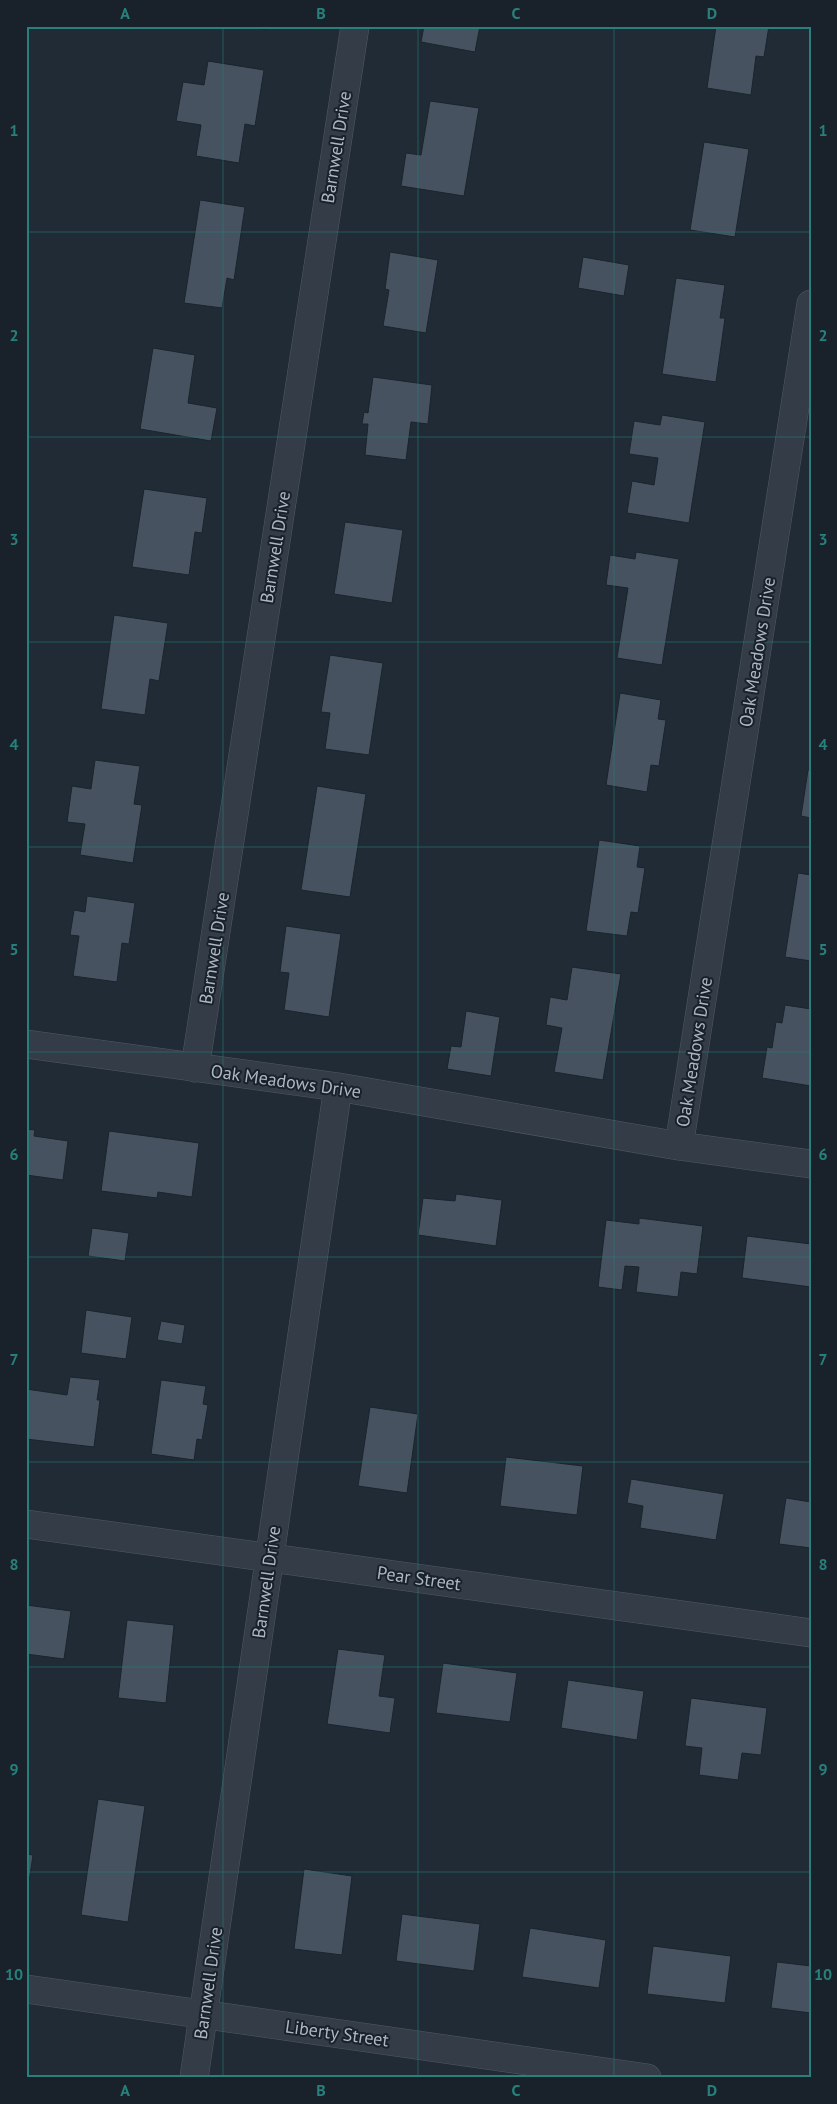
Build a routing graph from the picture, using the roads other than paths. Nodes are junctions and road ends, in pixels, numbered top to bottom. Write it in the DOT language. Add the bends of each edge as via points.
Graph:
graph roads {
  1 [pos="355,26"];
  2 [pos="811,304"];
  3 [pos="26,1044"];
  4 [pos="195,1068"];
  5 [pos="338,1087"];
  6 [pos="680,1146"];
  7 [pos="811,1164"];
  8 [pos="26,1524"];
  9 [pos="270,1557"];
  10 [pos="811,1632"];
  11 [pos="26,1989"];
  12 [pos="204,2014"];
  13 [pos="194,2078"];
  14 [pos="647,2078"];
  1 -- 4 [label="street, Barnwell Drive"];
  2 -- 6 [label="street, Oak Meadows Drive"];
  3 -- 4 [label="street, Oak Meadows Drive"];
  4 -- 5 [label="street, Oak Meadows Drive"];
  5 -- 6 [label="street, Oak Meadows Drive"];
  5 -- 9 [label="street, Barnwell Drive"];
  6 -- 7 [label="street"];
  8 -- 9 [label="street, Pear Street"];
  9 -- 10 [label="street, Pear Street"];
  9 -- 12 [label="street, Barnwell Drive"];
  11 -- 12 [label="street, Liberty Street"];
  12 -- 13 [label="street, Barnwell Drive"];
  12 -- 14 [label="street, Liberty Street"];
}
